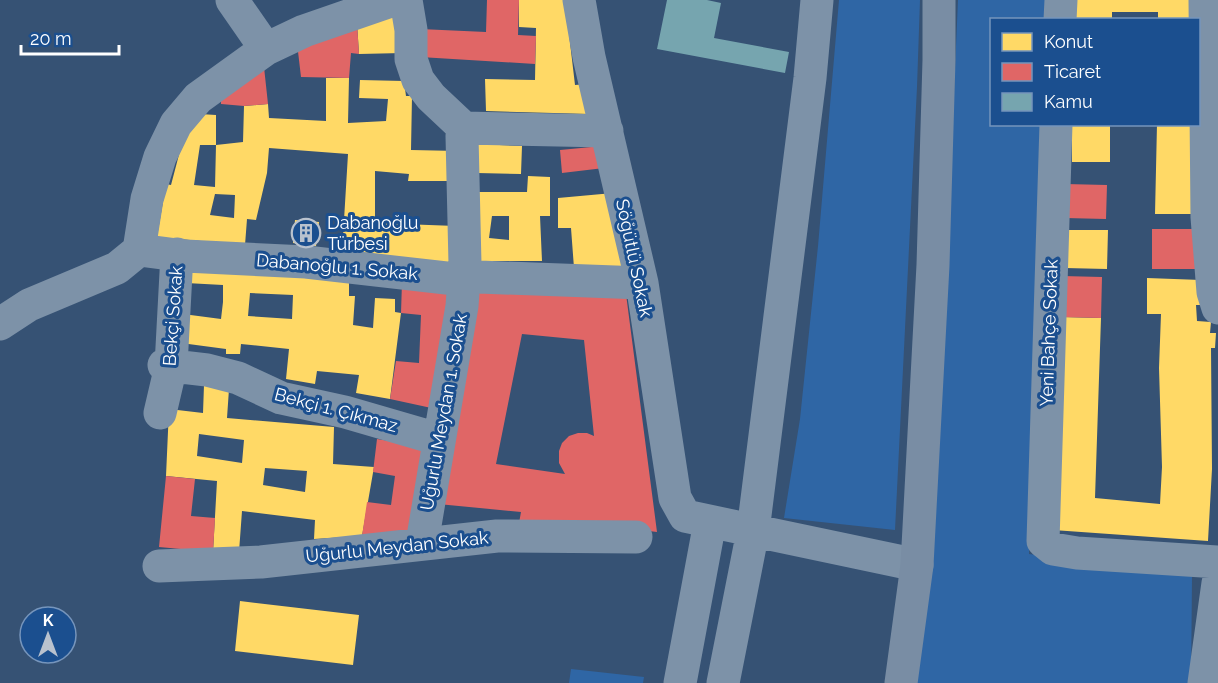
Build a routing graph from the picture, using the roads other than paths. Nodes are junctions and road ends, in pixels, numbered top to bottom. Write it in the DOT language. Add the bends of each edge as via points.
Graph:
graph roads {
  1 [pos="232,0"];
  2 [pos="394,0"];
  3 [pos="406,0"];
  4 [pos="579,0"];
  5 [pos="817,0"];
  6 [pos="939,0"];
  7 [pos="1061,0"];
  8 [pos="1205,0"];
  9 [pos="1060,18"];
  10 [pos="266,49"];
  11 [pos="1056,126"];
  12 [pos="464,128"];
  13 [pos="607,131"];
  14 [pos="139,250"];
  15 [pos="177,254"];
  16 [pos="464,280"];
  17 [pos="642,283"];
  18 [pos="1218,308"];
  19 [pos="0,324"];
  20 [pos="168,365"];
  21 [pos="160,413"];
  22 [pos="438,439"];
  23 [pos="698,519"];
  24 [pos="753,531"];
  25 [pos="636,537"];
  26 [pos="422,543"];
  27 [pos="1218,562"];
  28 [pos="917,565"];
  29 [pos="159,566"];
  30 [pos="1218,583"];
  31 [pos="680,683"];
  32 [pos="723,683"];
  33 [pos="901,683"];
  34 [pos="1204,683"];
  1 -- 10 [label="street"];
  2 -- 10 [label="street" via="304,31"];
  3 -- 12 [label="street" via="411,59 418,80"];
  4 -- 13 [label="street, Söğütlü Sokak"];
  5 -- 24 [label="street"];
  6 -- 28 [label="street" via="933,265"];
  7 -- 9 [label="street"];
  8 -- 18 [label="street" via="1207,217"];
  10 -- 14 [label="street" via="198,98 176,124 160,157 147,199"];
  11 -- 27 [label="street, Yeni Bahçe Sokak" via="1043,541 1053,549 1077,553"];
  12 -- 13 [label="street"];
  12 -- 16 [label="street, Uğurlu Meydan 1. Sokak"];
  13 -- 17 [label="street, Söğütlü Sokak"];
  14 -- 15 [label="street, Dabanoğlu 1. Sokak"];
  14 -- 19 [label="street" via="117,268 29,305"];
  15 -- 16 [label="street, Dabanoğlu 1. Sokak" via="306,262"];
  15 -- 20 [label="street, Bekçi Sokak"];
  16 -- 17 [label="street, Dabanoğlu 1. Sokak" via="479,277"];
  16 -- 22 [label="street, Uğurlu Meydan 1. Sokak"];
  17 -- 23 [label="street, Söğütlü Sokak" via="675,498"];
  20 -- 21 [label="street, Bekçi Sokak"];
  20 -- 22 [label="street, Bekçi 1. Çıkmaz" via="238,378 281,398"];
  22 -- 26 [label="street, Uğurlu Meydan 1. Sokak"];
  23 -- 24 [label="street"];
  23 -- 31 [label="street"];
  24 -- 28 [label="street"];
  24 -- 32 [label="street"];
  25 -- 26 [label="street, Uğurlu Meydan Sokak" via="497,536"];
  26 -- 29 [label="street, Uğurlu Meydan Sokak" via="261,562"];
  28 -- 33 [label="street"];
  30 -- 34 [label="street"];
}
